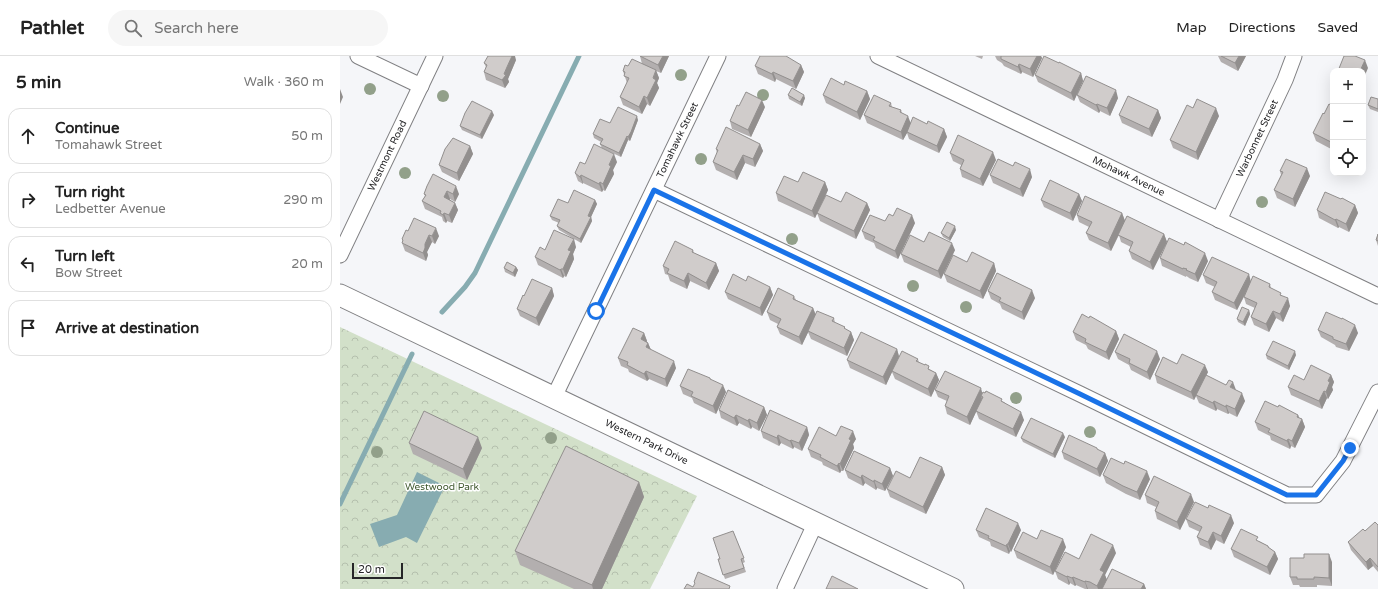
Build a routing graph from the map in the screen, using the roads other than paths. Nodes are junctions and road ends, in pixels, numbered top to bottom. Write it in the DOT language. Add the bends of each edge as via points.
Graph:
graph roads {
  1 [pos="358,56"];
  2 [pos="434,56"];
  3 [pos="718,56"];
  4 [pos="878,56"];
  5 [pos="1294,56"];
  6 [pos="421,86"];
  7 [pos="654,190"];
  8 [pos="1219,220"];
  9 [pos="340,255"];
  10 [pos="340,295"];
  11 [pos="1378,296"];
  12 [pos="1378,392"];
  13 [pos="554,397"];
  14 [pos="816,522"];
  15 [pos="785,589"];
  16 [pos="953,589"];
  1 -- 6 [label="street"];
  2 -- 6 [label="street, Westmont Road"];
  3 -- 7 [label="street, Tomahawk Street"];
  4 -- 8 [label="street, Mohawk Avenue"];
  5 -- 8 [label="street, Warbonnet Street"];
  6 -- 9 [label="street, Westmont Road"];
  7 -- 12 [label="street" via="1287,495 1316,495 1343,461"];
  7 -- 13 [label="street, Tomahawk Street"];
  8 -- 11 [label="street, Mohawk Avenue"];
  10 -- 13 [label="street, Western Park Drive"];
  13 -- 14 [label="street, Western Park Drive"];
  14 -- 15 [label="street"];
  14 -- 16 [label="street, Western Park Drive"];
}
